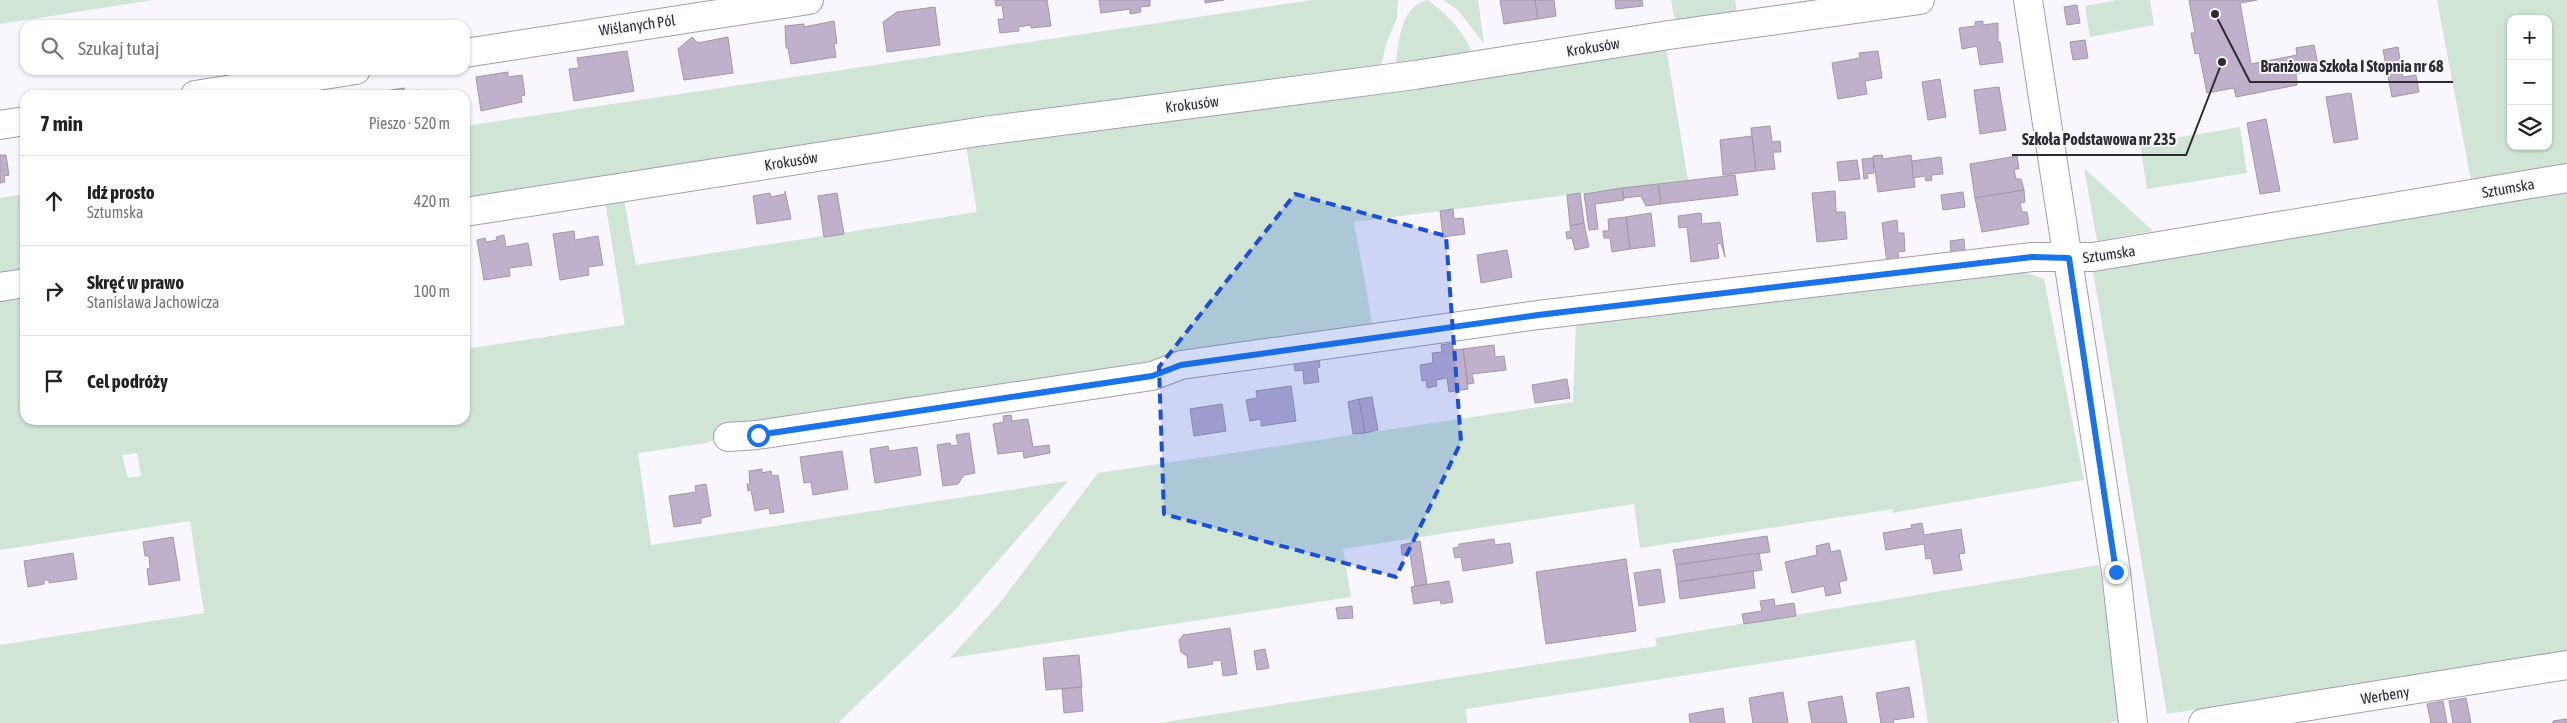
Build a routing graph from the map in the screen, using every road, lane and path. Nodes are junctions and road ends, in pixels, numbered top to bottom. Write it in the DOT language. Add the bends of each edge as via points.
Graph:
graph roads {
  1 [pos="809,0"];
  2 [pos="1920,0"];
  3 [pos="2028,0"];
  4 [pos="470,52"];
  5 [pos="324,75"];
  6 [pos="226,90"];
  7 [pos="20,122"];
  8 [pos="0,125"];
  9 [pos="2567,178"];
  10 [pos="470,211"];
  11 [pos="2069,258"];
  12 [pos="20,284"];
  13 [pos="0,287"];
  14 [pos="728,437"];
  15 [pos="2567,665"];
  16 [pos="2133,723"];
  17 [pos="2203,723"];
  1 -- 4 [label="street, Wiślanych Pól"];
  2 -- 10 [label="street, Krokusów" via="1415,75 984,131"];
  3 -- 11 [label="street"];
  5 -- 6 [label="street"];
  7 -- 8 [label="street"];
  9 -- 11 [label="street, Sztumska" via="2092,258"];
  11 -- 14 [label="street, Sztumska" via="2032,257 1538,315 1181,365 1152,376"];
  11 -- 16 [label="street" via="2116,572"];
  12 -- 13 [label="street"];
  15 -- 17 [label="street, Werbeny"];
}
